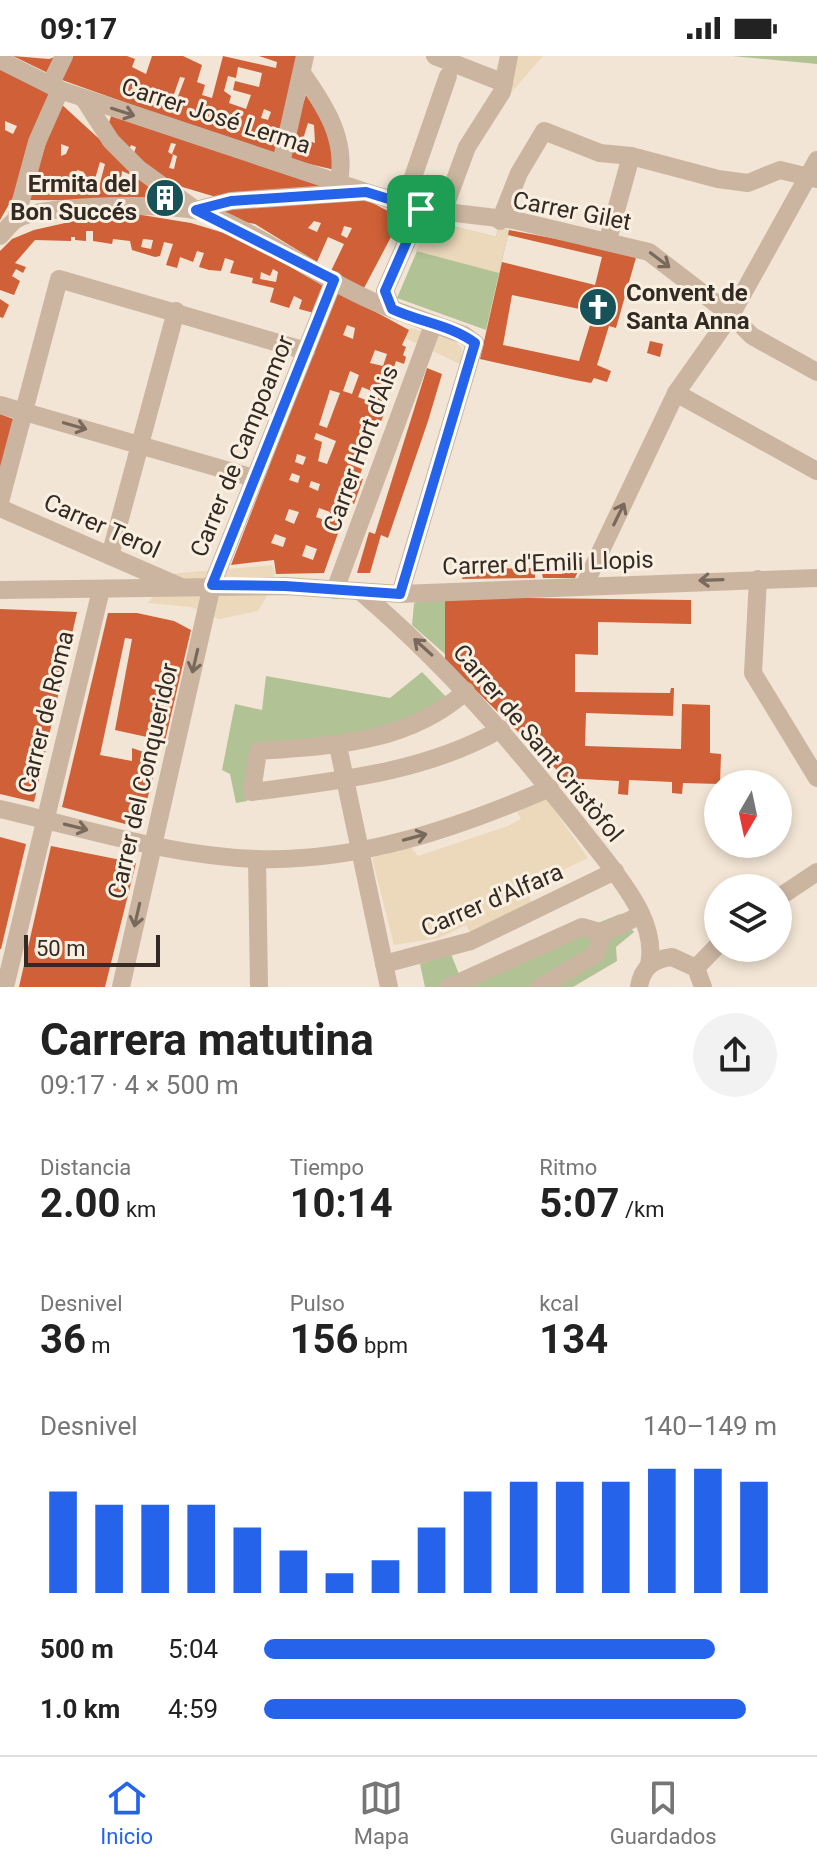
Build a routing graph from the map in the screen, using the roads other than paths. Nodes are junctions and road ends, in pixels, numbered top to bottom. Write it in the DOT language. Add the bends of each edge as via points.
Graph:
graph roads {
  1 [pos="64,56"];
  2 [pos="435,56"];
  3 [pos="509,56"];
  4 [pos="0,60"];
  5 [pos="304,64"];
  6 [pos="448,76"];
  7 [pos="504,83"];
  8 [pos="55,88"];
  9 [pos="84,99"];
  10 [pos="631,156"];
  11 [pos="281,163"];
  12 [pos="814,172"];
  13 [pos="339,181"];
  14 [pos="366,192"];
  15 [pos="413,206"];
  16 [pos="196,210"];
  17 [pos="443,212"];
  18 [pos="16,219"];
  19 [pos="500,221"];
  20 [pos="0,236"];
  21 [pos="608,240"];
  22 [pos="334,280"];
  23 [pos="392,309"];
  24 [pos="176,311"];
  25 [pos="731,315"];
  26 [pos="433,325"];
  27 [pos="306,351"];
  28 [pos="817,372"];
  29 [pos="676,393"];
  30 [pos="0,405"];
  31 [pos="24,412"];
  32 [pos="140,445"];
  33 [pos="817,471"];
  34 [pos="254,478"];
  35 [pos="0,505"];
  36 [pos="110,556"];
  37 [pos="817,559"];
  38 [pos="814,578"];
  39 [pos="758,579"];
  40 [pos="585,584"];
  41 [pos="212,585"];
  42 [pos="185,589"];
  43 [pos="0,590"];
  44 [pos="101,590"];
  45 [pos="335,590"];
  46 [pos="362,593"];
  47 [pos="400,594"];
  48 [pos="466,691"];
  49 [pos="501,729"];
  50 [pos="338,746"];
  51 [pos="817,778"];
  52 [pos="346,780"];
  53 [pos="550,788"];
  54 [pos="0,809"];
  55 [pos="44,819"];
  56 [pos="153,846"];
  57 [pos="361,852"];
  58 [pos="257,859"];
  59 [pos="612,867"];
  60 [pos="817,872"];
  61 [pos="792,889"];
  62 [pos="534,899"];
  63 [pos="641,915"];
  64 [pos="469,933"];
  65 [pos="603,933"];
  66 [pos="653,944"];
  67 [pos="678,958"];
  68 [pos="383,960"];
  69 [pos="704,960"];
  70 [pos="649,965"];
  71 [pos="696,968"];
  72 [pos="638,986"];
  73 [pos="5,987"];
  74 [pos="121,987"];
  75 [pos="259,987"];
  76 [pos="389,987"];
  77 [pos="449,987"];
  78 [pos="540,987"];
  79 [pos="703,987"];
  1 -- 8 [label="street"];
  2 -- 7 [label="street"];
  3 -- 7 [label="street"];
  4 -- 8 [label="street, Carrer José Lerma"];
  5 -- 11 [label="street"];
  5 -- 13 [label="street" via="336,131 343,162"];
  6 -- 15 [label="street"];
  7 -- 17 [label="street" via="467,147"];
  8 -- 9 [label="street, Carrer José Lerma"];
  8 -- 18 [label="street"];
  9 -- 11 [label="street, Carrer José Lerma, one-way"];
  9 -- 16 [label="street" via="111,141 139,169"];
  10 -- 12 [label="street" via="748,183 780,170"];
  10 -- 19 [label="street" via="600,153 544,131 519,173"];
  10 -- 21 [label="street"];
  11 -- 13 [label="street, Carrer José Lerma"];
  12 -- 25 [label="street"];
  13 -- 14 [label="street, Carrer José Lerma"];
  14 -- 15 [label="street, Carrer José Lerma"];
  14 -- 16 [label="street" via="231,201"];
  15 -- 17 [label="street, Carrer Gilet"];
  15 -- 23 [label="street" via="385,291"];
  16 -- 18 [label="street" via="93,206"];
  16 -- 22 [label="street"];
  17 -- 19 [label="street, Carrer Gilet"];
  18 -- 20 [label="street"];
  19 -- 21 [label="street, Carrer Gilet"];
  21 -- 25 [label="street, Carrer Gilet, one-way" via="649,252"];
  22 -- 23 [label="street"];
  22 -- 27 [label="street, Carrer de Campoamor"];
  23 -- 26 [label="street"];
  24 -- 27 [label="street"];
  24 -- 31 [label="street" via="59,279"];
  24 -- 32 [label="street"];
  25 -- 28 [label="street, Carrer Gilet" via="752,336"];
  25 -- 29 [label="street"];
  26 -- 45 [label="street, Carrer Hort d'Ais"];
  26 -- 47 [label="street" via="475,343"];
  27 -- 34 [label="street, Carrer de Campoamor"];
  29 -- 33 [label="street"];
  40 -- 29 [label="street, one-way"];
  30 -- 31 [label="street"];
  31 -- 32 [label="street, one-way"];
  31 -- 35 [label="street"];
  32 -- 34 [label="street"];
  32 -- 36 [label="street"];
  34 -- 41 [label="street, Carrer de Campoamor"];
  35 -- 36 [label="street, Carrer Terol"];
  36 -- 42 [label="street, Carrer Terol"];
  37 -- 38 [label="street"];
  38 -- 39 [label="street, Carrer d'Emili Llopis"];
  39 -- 40 [label="street, Carrer d'Emili Llopis, one-way"];
  39 -- 51 [label="street" via="753,673"];
  40 -- 47 [label="street, Carrer d'Emili Llopis" via="571,589"];
  41 -- 42 [label="street, Carrer d'Emili Llopis"];
  41 -- 45 [label="street, Carrer d'Emili Llopis"];
  41 -- 56 [label="street, Carrer del Conqueridor, one-way"];
  42 -- 44 [label="street, Carrer d'Emili Llopis"];
  43 -- 44 [label="street, Carrer d'Emili Llopis"];
  44 -- 55 [label="street, Carrer de Roma"];
  45 -- 46 [label="street, Carrer d'Emili Llopis"];
  46 -- 47 [label="street, Carrer d'Emili Llopis"];
  48 -- 46 [label="street, Carrer de Sant Cristòfol, one-way"];
  48 -- 49 [label="street, Carrer de Sant Cristòfol"];
  48 -- 50 [label="street" via="448,707 400,731"];
  49 -- 52 [label="street" via="417,763"];
  49 -- 53 [label="street, Carrer de Sant Cristòfol"];
  50 -- 52 [label="street"];
  50 -- 52 [label="street" via="258,751 252,792"];
  52 -- 57 [label="street"];
  57 -- 53 [label="street, one-way" via="474,821"];
  53 -- 59 [label="street, Carrer de Sant Cristòfol"];
  54 -- 55 [label="street"];
  55 -- 56 [label="street, one-way"];
  55 -- 73 [label="street, Carrer de Roma"];
  56 -- 58 [label="street"];
  56 -- 74 [label="street, Carrer del Conqueridor, one-way"];
  57 -- 58 [label="street"];
  57 -- 68 [label="street"];
  58 -- 75 [label="street"];
  59 -- 62 [label="street"];
  59 -- 63 [label="street, Carrer de Sant Cristòfol"];
  59 -- 68 [label="street, Carrer d'Alfara" via="471,941"];
  60 -- 61 [label="street"];
  63 -- 65 [label="street"];
  63 -- 66 [label="street, Carrer de Sant Cristòfol"];
  64 -- 68 [label="street"];
  65 -- 77 [label="street" via="582,927"];
  65 -- 78 [label="street" via="596,954"];
  66 -- 67 [label="street"];
  66 -- 70 [label="street"];
  67 -- 70 [label="street"];
  67 -- 71 [label="street"];
  68 -- 76 [label="street"];
  69 -- 71 [label="street"];
  70 -- 72 [label="street"];
  71 -- 79 [label="street"];
}
